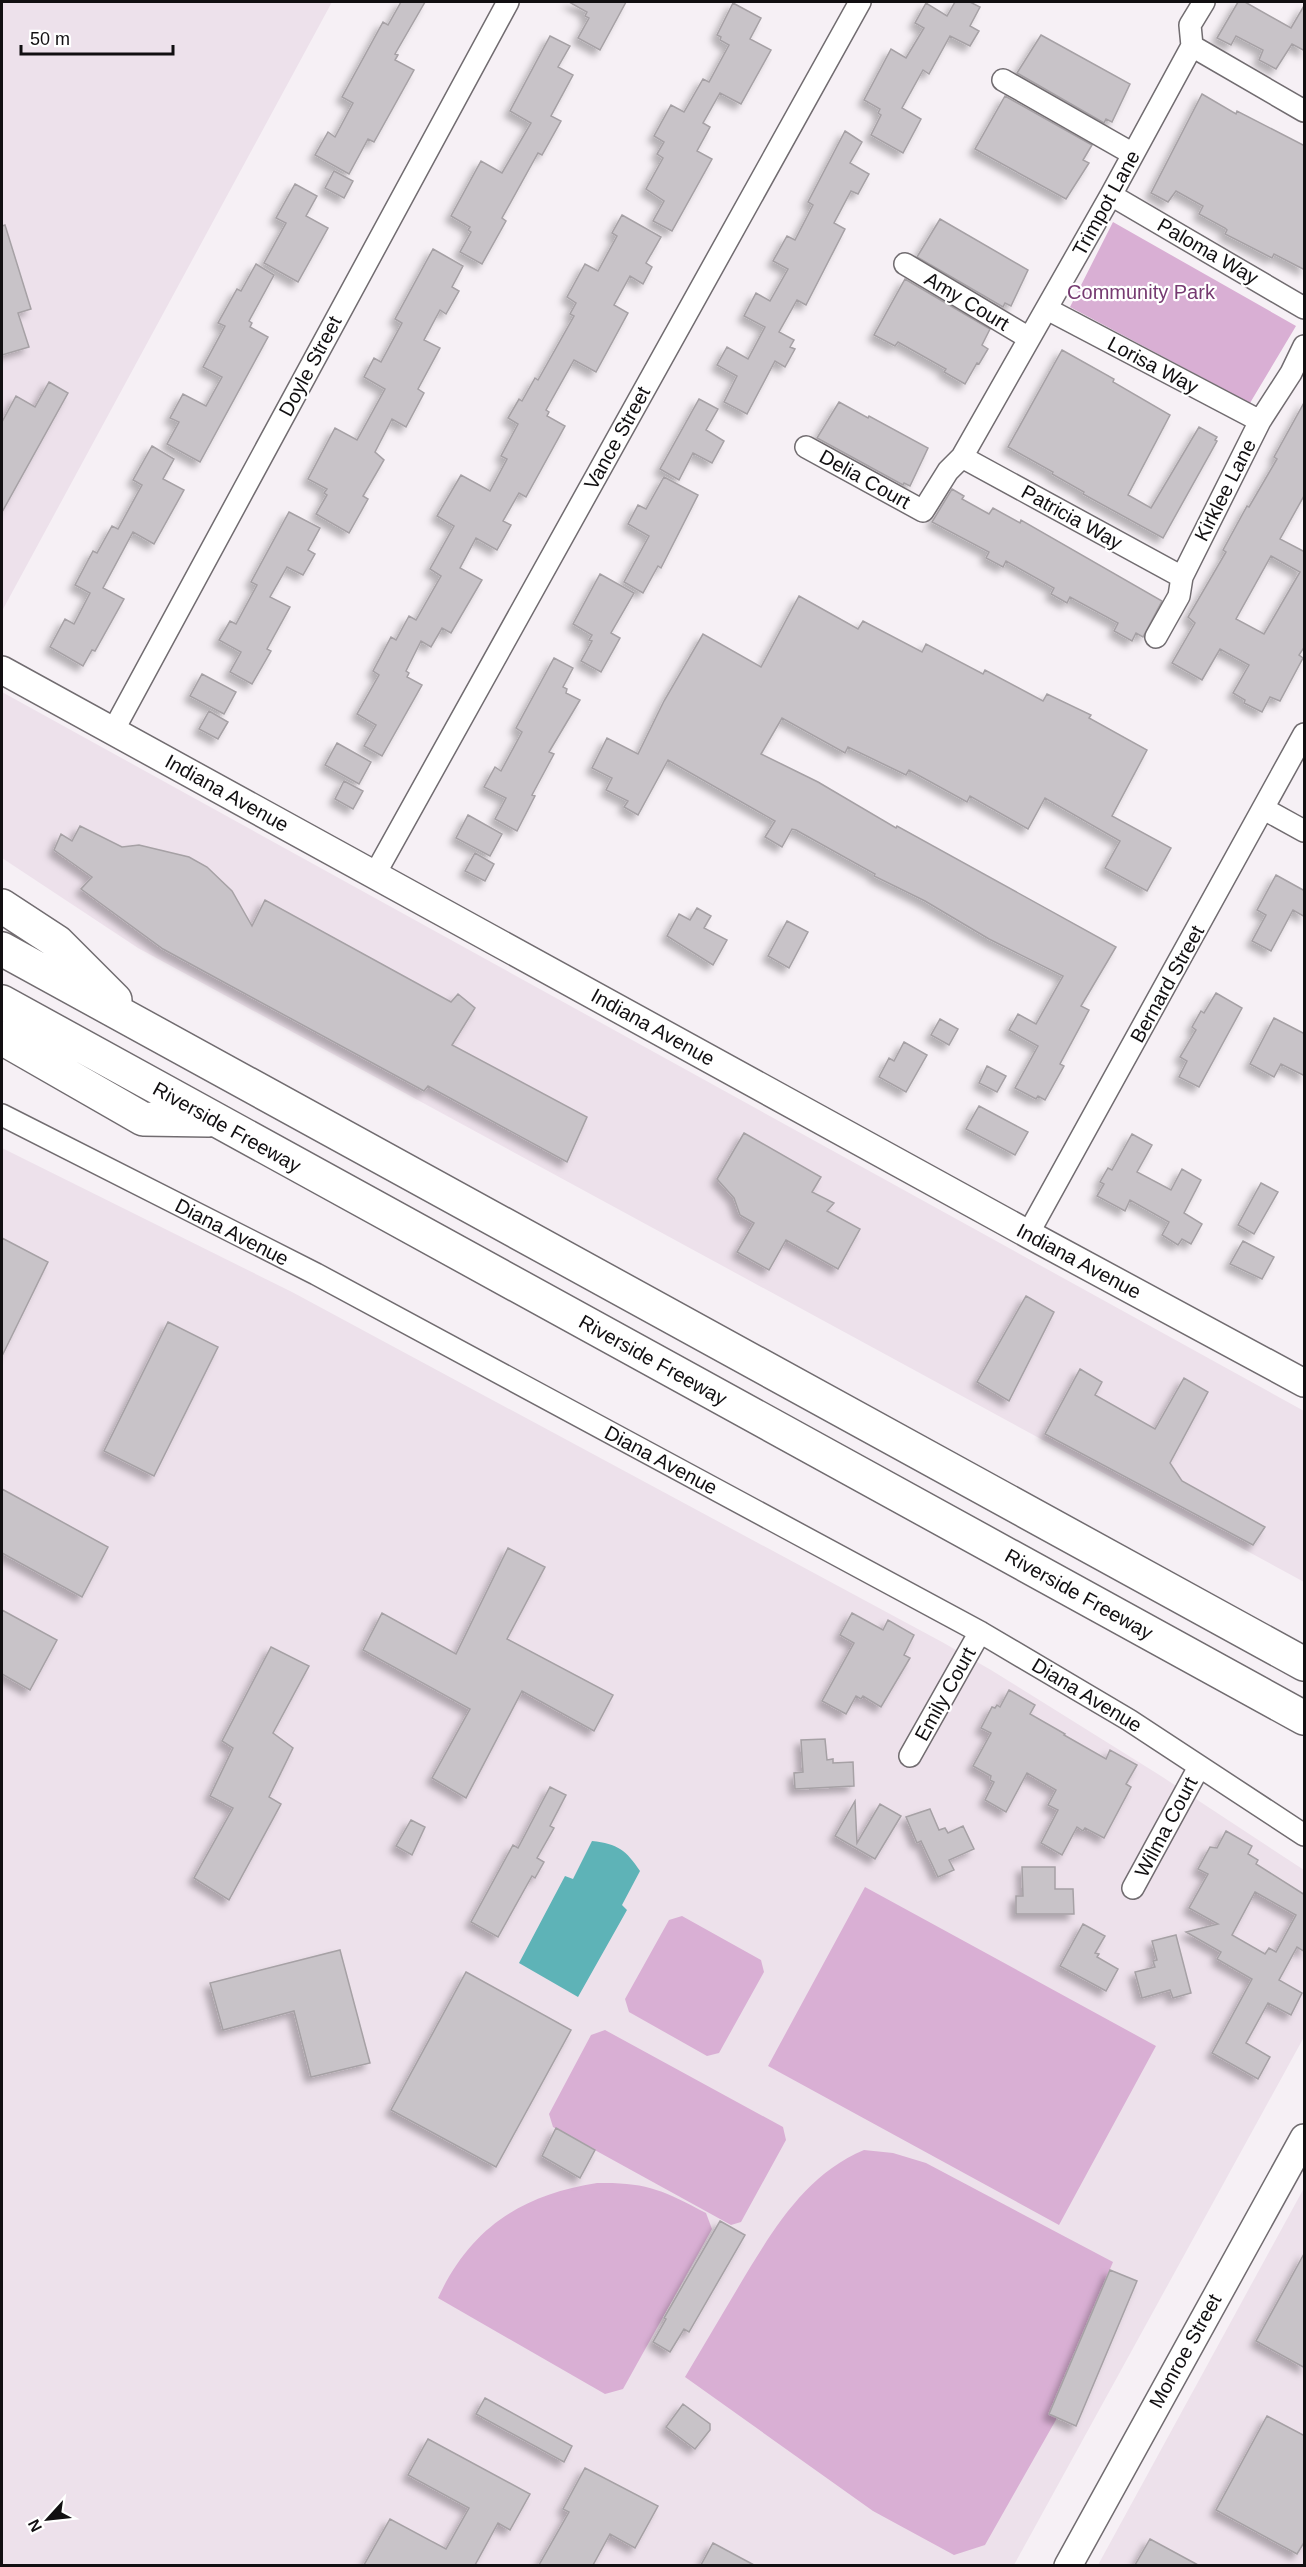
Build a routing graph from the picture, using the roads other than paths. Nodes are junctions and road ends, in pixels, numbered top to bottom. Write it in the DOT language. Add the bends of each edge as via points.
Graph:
graph roads {
  1 [pos="508,2"];
  2 [pos="860,2"];
  3 [pos="1204,2"];
  4 [pos="1192,46"];
  5 [pos="1003,80"];
  6 [pos="1305,111"];
  7 [pos="1133,154"];
  8 [pos="1111,195"];
  9 [pos="905,264"];
  10 [pos="1305,308"];
  11 [pos="1047,309"];
  12 [pos="1029,338"];
  13 [pos="1305,346"];
  14 [pos="1298,377"];
  15 [pos="1260,421"];
  16 [pos="806,447"];
  17 [pos="962,457"];
  18 [pos="923,511"];
  19 [pos="1182,577"];
  20 [pos="1156,637"];
  21 [pos="2,670"];
  22 [pos="113,731"];
  23 [pos="1305,734"];
  24 [pos="1264,809"];
  25 [pos="1305,831"];
  26 [pos="375,874"];
  27 [pos="2,906"];
  28 [pos="2,949"];
  29 [pos="2,1002"];
  30 [pos="141,1027"];
  31 [pos="2,1038"];
  32 [pos="2,1115"];
  33 [pos="216,1121"];
  34 [pos="1028,1234"];
  35 [pos="1305,1383"];
  36 [pos="980,1632"];
  37 [pos="1305,1664"];
  38 [pos="1305,1718"];
  39 [pos="910,1756"];
  40 [pos="1199,1767"];
  41 [pos="1305,1835"];
  42 [pos="1133,1888"];
  43 [pos="1305,2138"];
  44 [pos="1068,2565"];
  1 -- 22 [label="street, Doyle Street"];
  2 -- 26 [label="street, Vance Street"];
  3 -- 4 [label="street" via="1190,25"];
  4 -- 6 [label="street"];
  4 -- 7 [label="street, Trimpot Lane"];
  5 -- 7 [label="street"];
  7 -- 8 [label="street, Trimpot Lane"];
  8 -- 10 [label="street, Paloma Way"];
  8 -- 11 [label="street, Trimpot Lane"];
  9 -- 12 [label="street, Amy Court"];
  11 -- 12 [label="street, Trimpot Lane"];
  11 -- 15 [label="street, Lorisa Way"];
  12 -- 17 [label="street, Trimpot Lane"];
  13 -- 14 [label="street, Kirklee Lane"];
  14 -- 15 [label="street, Kirklee Lane"];
  15 -- 19 [label="street, Kirklee Lane"];
  16 -- 18 [label="street, Delia Court"];
  17 -- 18 [label="street, Trimpot Lane" via="948,471"];
  17 -- 19 [label="street, Patricia Way"];
  19 -- 20 [label="street, Kirklee Lane" via="1179,597"];
  21 -- 22 [label="street, Indiana Avenue"];
  22 -- 26 [label="street, Indiana Avenue"];
  23 -- 24 [label="street, Bernard Street"];
  24 -- 25 [label="street"];
  24 -- 34 [label="street, Bernard Street"];
  26 -- 34 [label="street, Indiana Avenue"];
  27 -- 30 [label="highway" via="57,942"];
  28 -- 30 [label="highway"];
  29 -- 33 [label="highway, Riverside Freeway"];
  30 -- 37 [label="highway"];
  31 -- 33 [label="highway" via="143,1119"];
  32 -- 36 [label="street, Diana Avenue" via="316,1274"];
  33 -- 38 [label="highway, Riverside Freeway"];
  34 -- 35 [label="street, Indiana Avenue"];
  36 -- 39 [label="street, Emily Court"];
  36 -- 40 [label="street, Diana Avenue" via="1129,1720"];
  40 -- 41 [label="street, Diana Avenue"];
  40 -- 42 [label="street, Wilma Court"];
  43 -- 44 [label="street, Monroe Street"];
}
